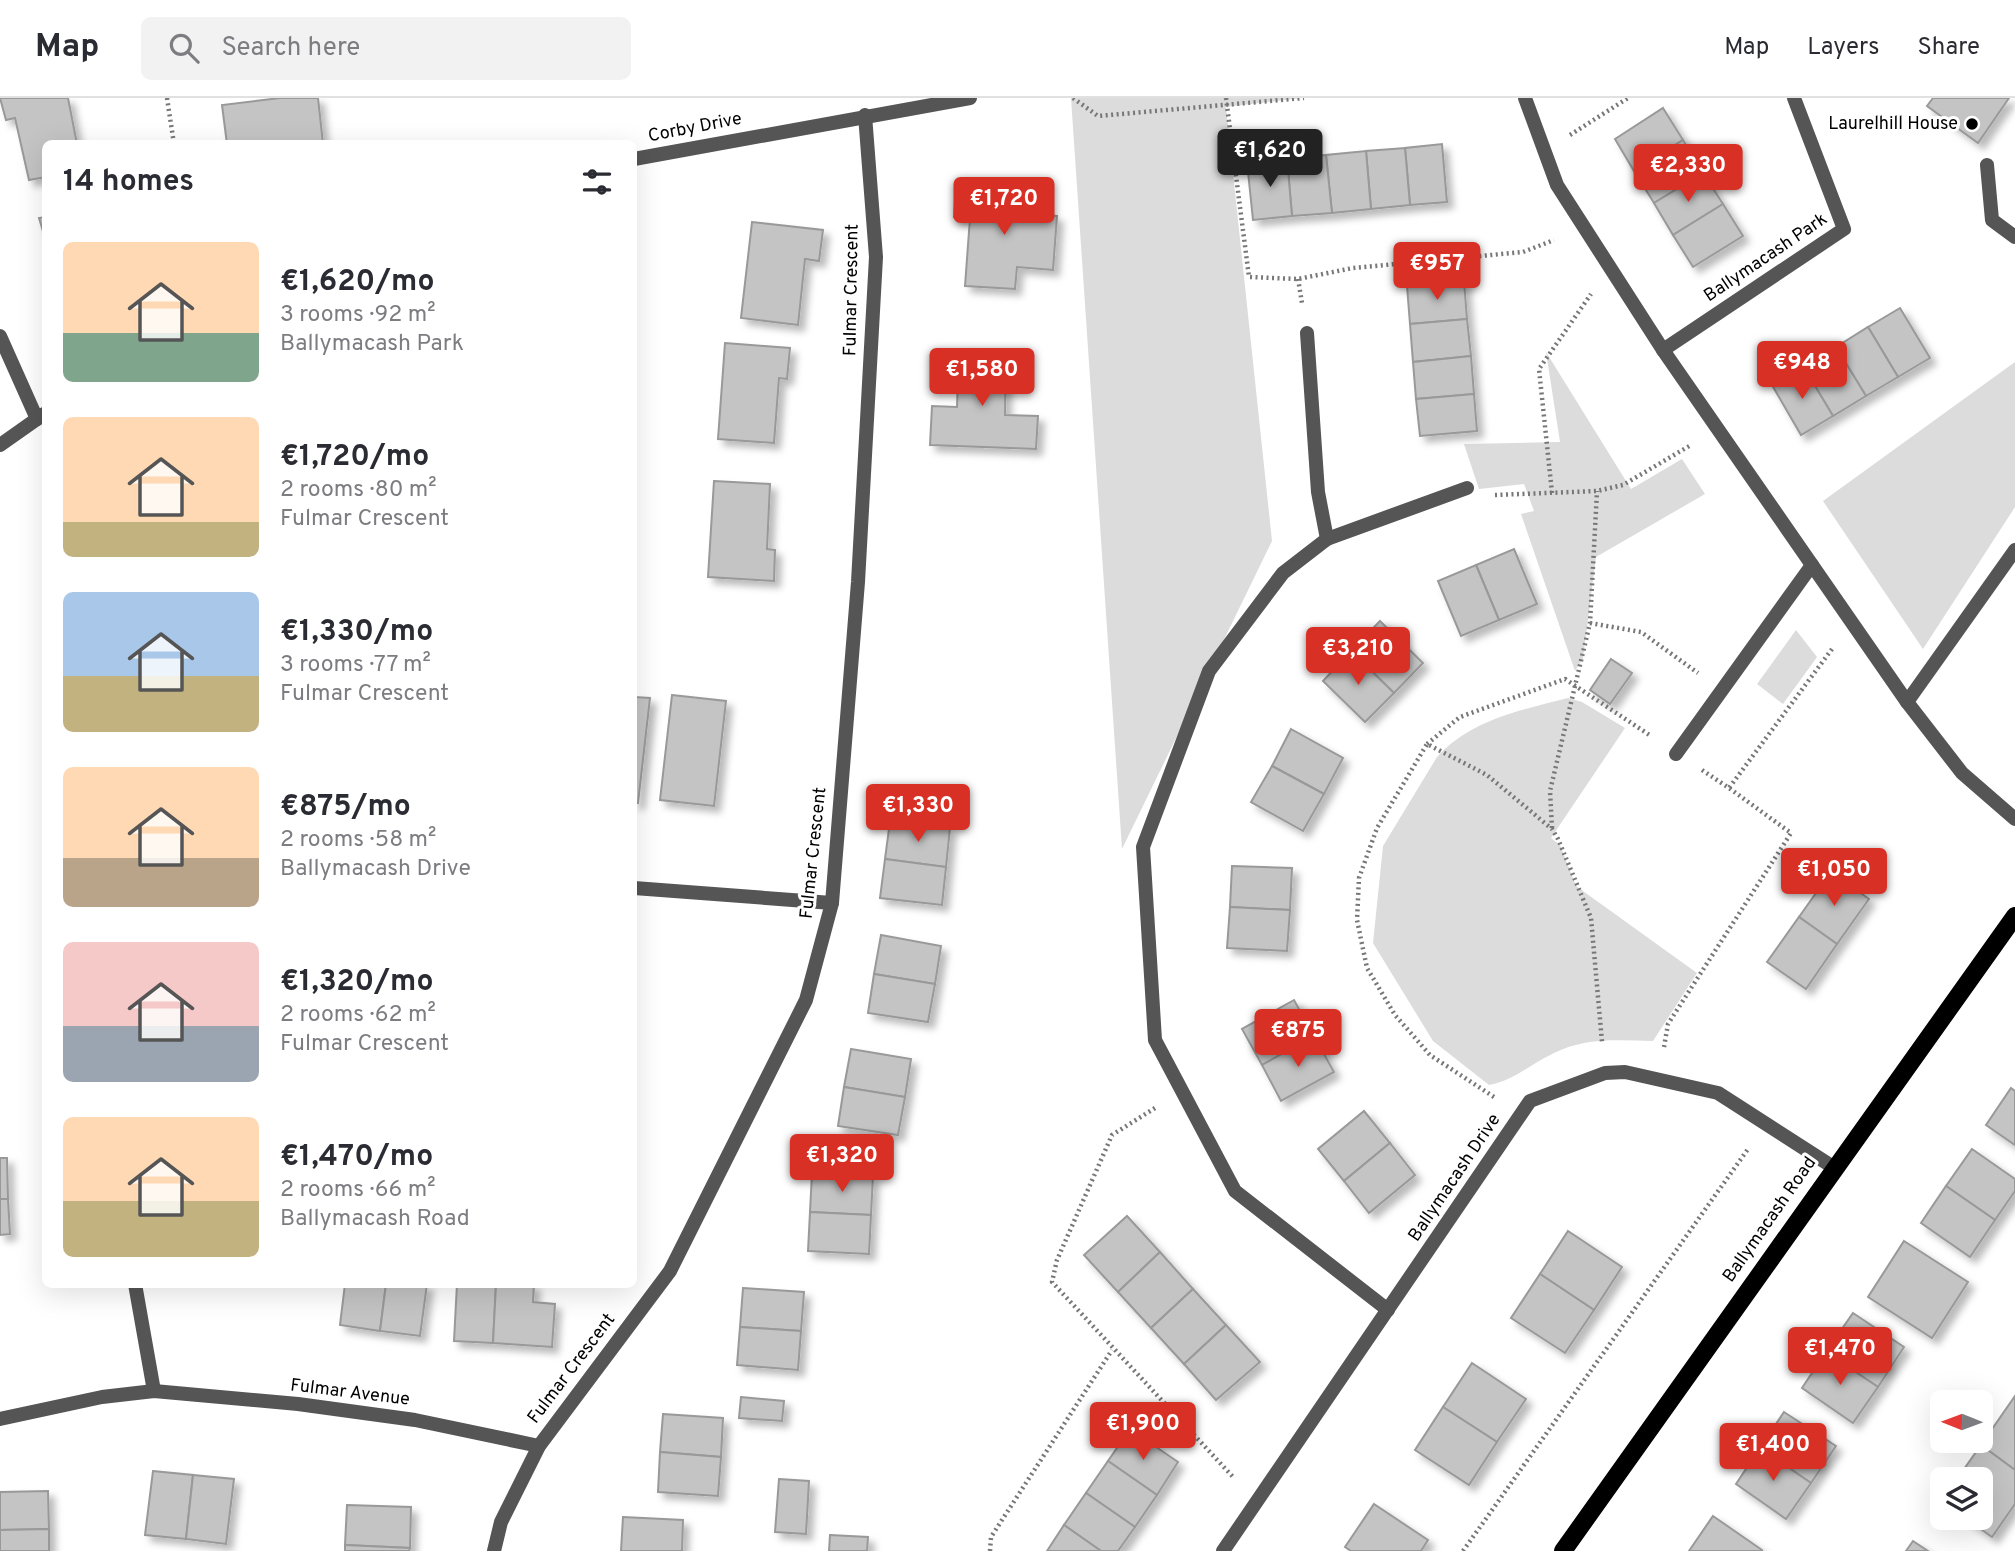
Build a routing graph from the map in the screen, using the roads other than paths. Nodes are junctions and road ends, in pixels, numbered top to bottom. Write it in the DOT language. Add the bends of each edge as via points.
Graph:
graph roads {
  1 [pos="970,98"];
  2 [pos="1525,98"];
  3 [pos="1794,98"];
  4 [pos="865,115"];
  5 [pos="637,158"];
  6 [pos="1987,165"];
  7 [pos="2015,237"];
  8 [pos="1307,333"];
  9 [pos="0,336"];
  10 [pos="1663,350"];
  11 [pos="41,416"];
  12 [pos="0,445"];
  13 [pos="1467,488"];
  14 [pos="1327,540"];
  15 [pos="2015,550"];
  16 [pos="1812,565"];
  17 [pos="1907,702"];
  18 [pos="1676,754"];
  19 [pos="2015,819"];
  20 [pos="637,888"];
  21 [pos="832,903"];
  22 [pos="2015,916"];
  23 [pos="1833,1167"];
  24 [pos="136,1288"];
  25 [pos="1388,1310"];
  26 [pos="154,1391"];
  27 [pos="0,1419"];
  28 [pos="539,1446"];
  29 [pos="494,1551"];
  30 [pos="1223,1551"];
  31 [pos="1563,1551"];
  1 -- 4 [label="street, Corby Drive"];
  2 -- 10 [label="street" via="1557,185"];
  3 -- 10 [label="street, Ballymacash Park" via="1844,229"];
  4 -- 5 [label="street, Corby Drive"];
  4 -- 21 [label="street, Fulmar Crescent" via="876,257 858,582"];
  6 -- 7 [label="street" via="1992,220"];
  8 -- 14 [label="street" via="1318,492"];
  9 -- 11 [label="street"];
  10 -- 16 [label="street"];
  11 -- 12 [label="street"];
  13 -- 14 [label="street"];
  14 -- 25 [label="street" via="1283,573 1209,671 1143,847 1155,1040 1235,1191"];
  15 -- 17 [label="street"];
  16 -- 17 [label="street"];
  16 -- 18 [label="street"];
  17 -- 19 [label="street" via="1962,773"];
  20 -- 21 [label="street"];
  21 -- 28 [label="street, Fulmar Crescent" via="806,1000 670,1271"];
  22 -- 23 [label="main road, Ballymacash Road"];
  23 -- 25 [label="street, Ballymacash Drive" via="1718,1093 1625,1072 1605,1073 1530,1101"];
  23 -- 31 [label="main road, Ballymacash Road"];
  24 -- 26 [label="street"];
  25 -- 30 [label="street, Ballymacash Drive"];
  26 -- 27 [label="street, Fulmar Avenue"];
  26 -- 28 [label="street, Fulmar Avenue" via="415,1420"];
  28 -- 29 [label="street, Fulmar Crescent" via="501,1522"];
}
